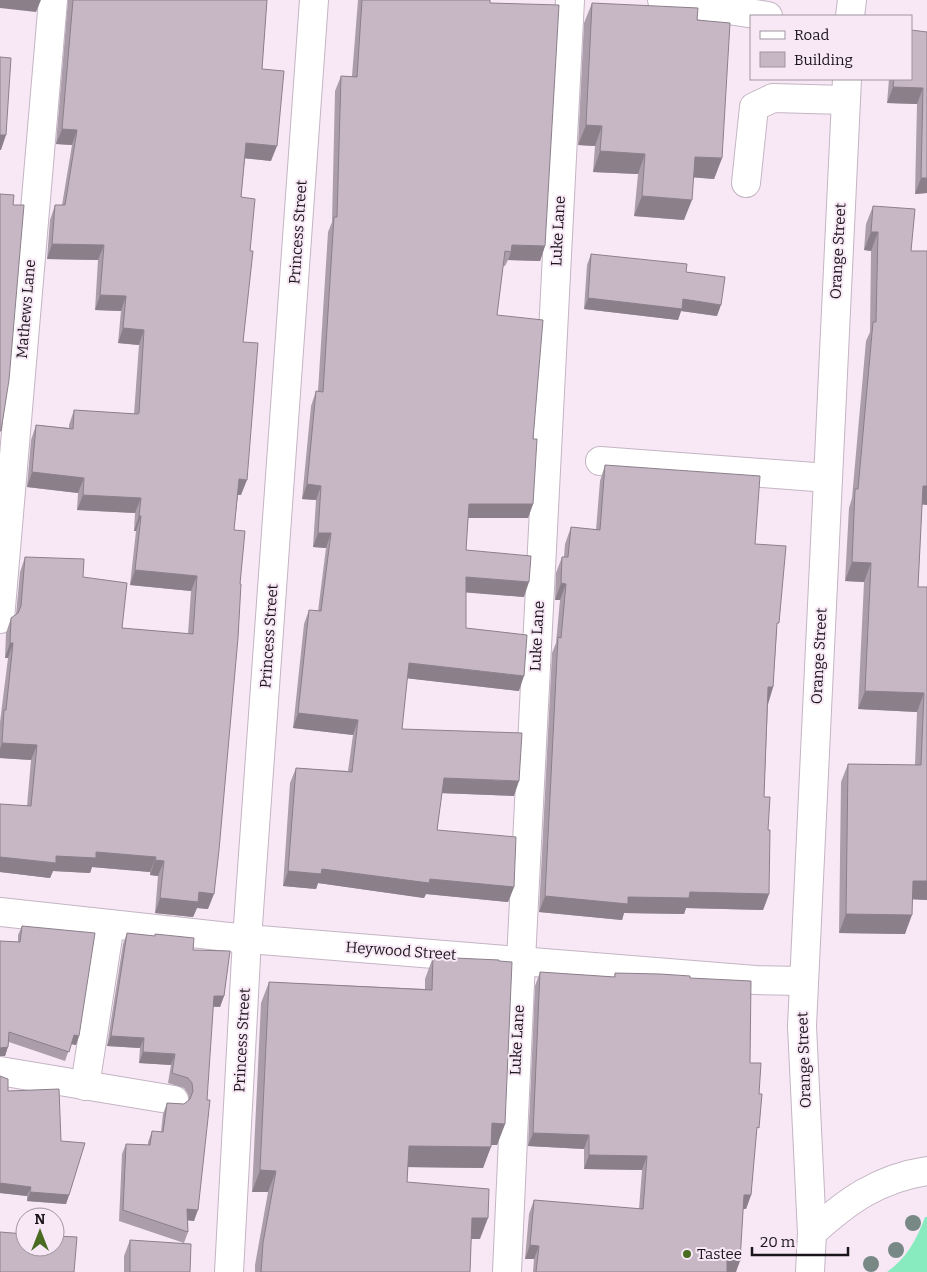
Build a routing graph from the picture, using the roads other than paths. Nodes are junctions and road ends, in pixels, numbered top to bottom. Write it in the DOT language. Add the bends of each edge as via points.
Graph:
graph roads {
  1 [pos="53,0"];
  2 [pos="314,0"];
  3 [pos="570,0"];
  4 [pos="662,0"];
  5 [pos="852,0"];
  6 [pos="761,15"];
  7 [pos="850,15"];
  8 [pos="846,89"];
  9 [pos="746,183"];
  10 [pos="600,461"];
  11 [pos="828,478"];
  12 [pos="0,619"];
  13 [pos="0,912"];
  14 [pos="110,924"];
  15 [pos="247,939"];
  16 [pos="521,960"];
  17 [pos="804,981"];
  18 [pos="0,1071"];
  19 [pos="85,1086"];
  20 [pos="174,1100"];
  21 [pos="927,1171"];
  22 [pos="812,1233"];
  23 [pos="229,1272"];
  24 [pos="507,1272"];
  25 [pos="810,1272"];
  1 -- 12 [label="street, Mathews Lane"];
  2 -- 15 [label="street, Princess Street"];
  3 -- 16 [label="street, Luke Lane"];
  4 -- 6 [label="street"];
  5 -- 7 [label="street"];
  8 -- 9 [label="street" via="773,98 754,107"];
  8 -- 11 [label="street, Orange Street"];
  10 -- 11 [label="street"];
  11 -- 17 [label="street, Orange Street"];
  13 -- 14 [label="street, Heywood Street"];
  14 -- 15 [label="street, Heywood Street"];
  14 -- 19 [label="street"];
  15 -- 16 [label="street, Heywood Street"];
  15 -- 23 [label="street, Princess Street"];
  16 -- 17 [label="street, Heywood Street" via="755,980"];
  16 -- 24 [label="street, Luke Lane"];
  17 -- 22 [label="street, Orange Street" via="802,1026"];
  18 -- 19 [label="street"];
  19 -- 20 [label="street"];
  21 -- 22 [label="street" via="873,1187 837,1210"];
  22 -- 25 [label="street, Orange Street"];
}
